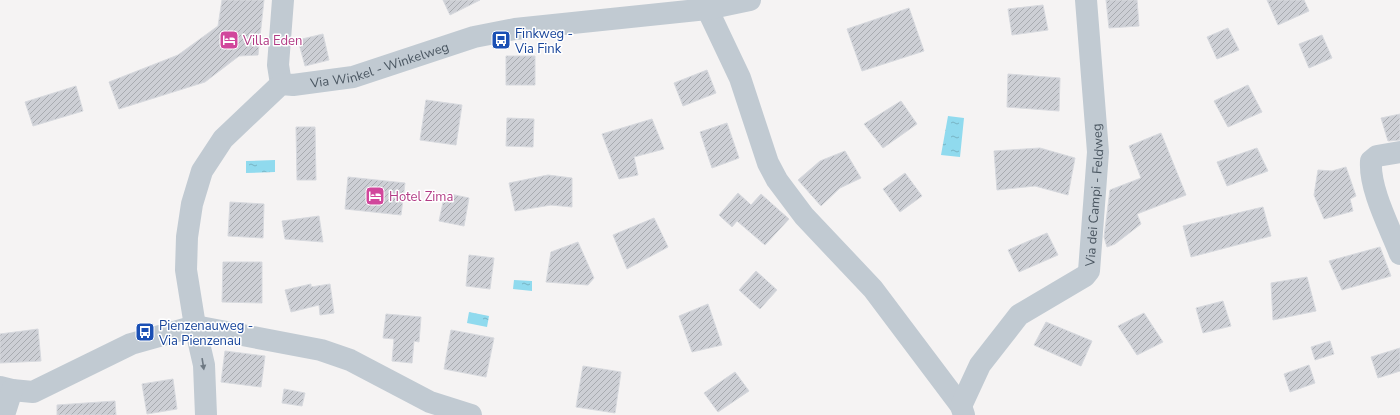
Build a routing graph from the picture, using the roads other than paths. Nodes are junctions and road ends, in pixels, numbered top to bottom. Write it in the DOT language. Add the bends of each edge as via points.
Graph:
graph roads {
  1 [pos="283,0"];
  2 [pos="750,0"];
  3 [pos="1086,0"];
  4 [pos="705,5"];
  5 [pos="282,84"];
  6 [pos="1400,152"];
  7 [pos="1400,254"];
  8 [pos="195,326"];
  9 [pos="6,388"];
  10 [pos="429,409"];
  11 [pos="963,410"];
  12 [pos="4,415"];
  13 [pos="206,415"];
  14 [pos="471,415"];
  1 -- 5 [label="street" via="278,65"];
  2 -- 4 [label="street, Via Winkel - Winkelweg"];
  3 -- 11 [label="street, Via dei Campi - Feldweg" via="1098,152 1088,270 1084,276 1019,315 980,365"];
  4 -- 5 [label="street, Via Winkel - Winkelweg" via="510,30 474,37 353,77 293,85"];
  4 -- 11 [label="street" via="740,78 768,163 777,180 804,216 873,289"];
  5 -- 8 [label="street" via="223,139 202,170 192,204 187,237 186,270"];
  6 -- 7 [label="street" via="1377,156 1371,161 1370,171"];
  8 -- 9 [label="street" via="131,344 33,392"];
  8 -- 10 [label="street" via="321,350 350,360"];
  8 -- 13 [label="street, one-way" via="204,365"];
  9 -- 12 [label="street"];
  10 -- 14 [label="street"];
}
